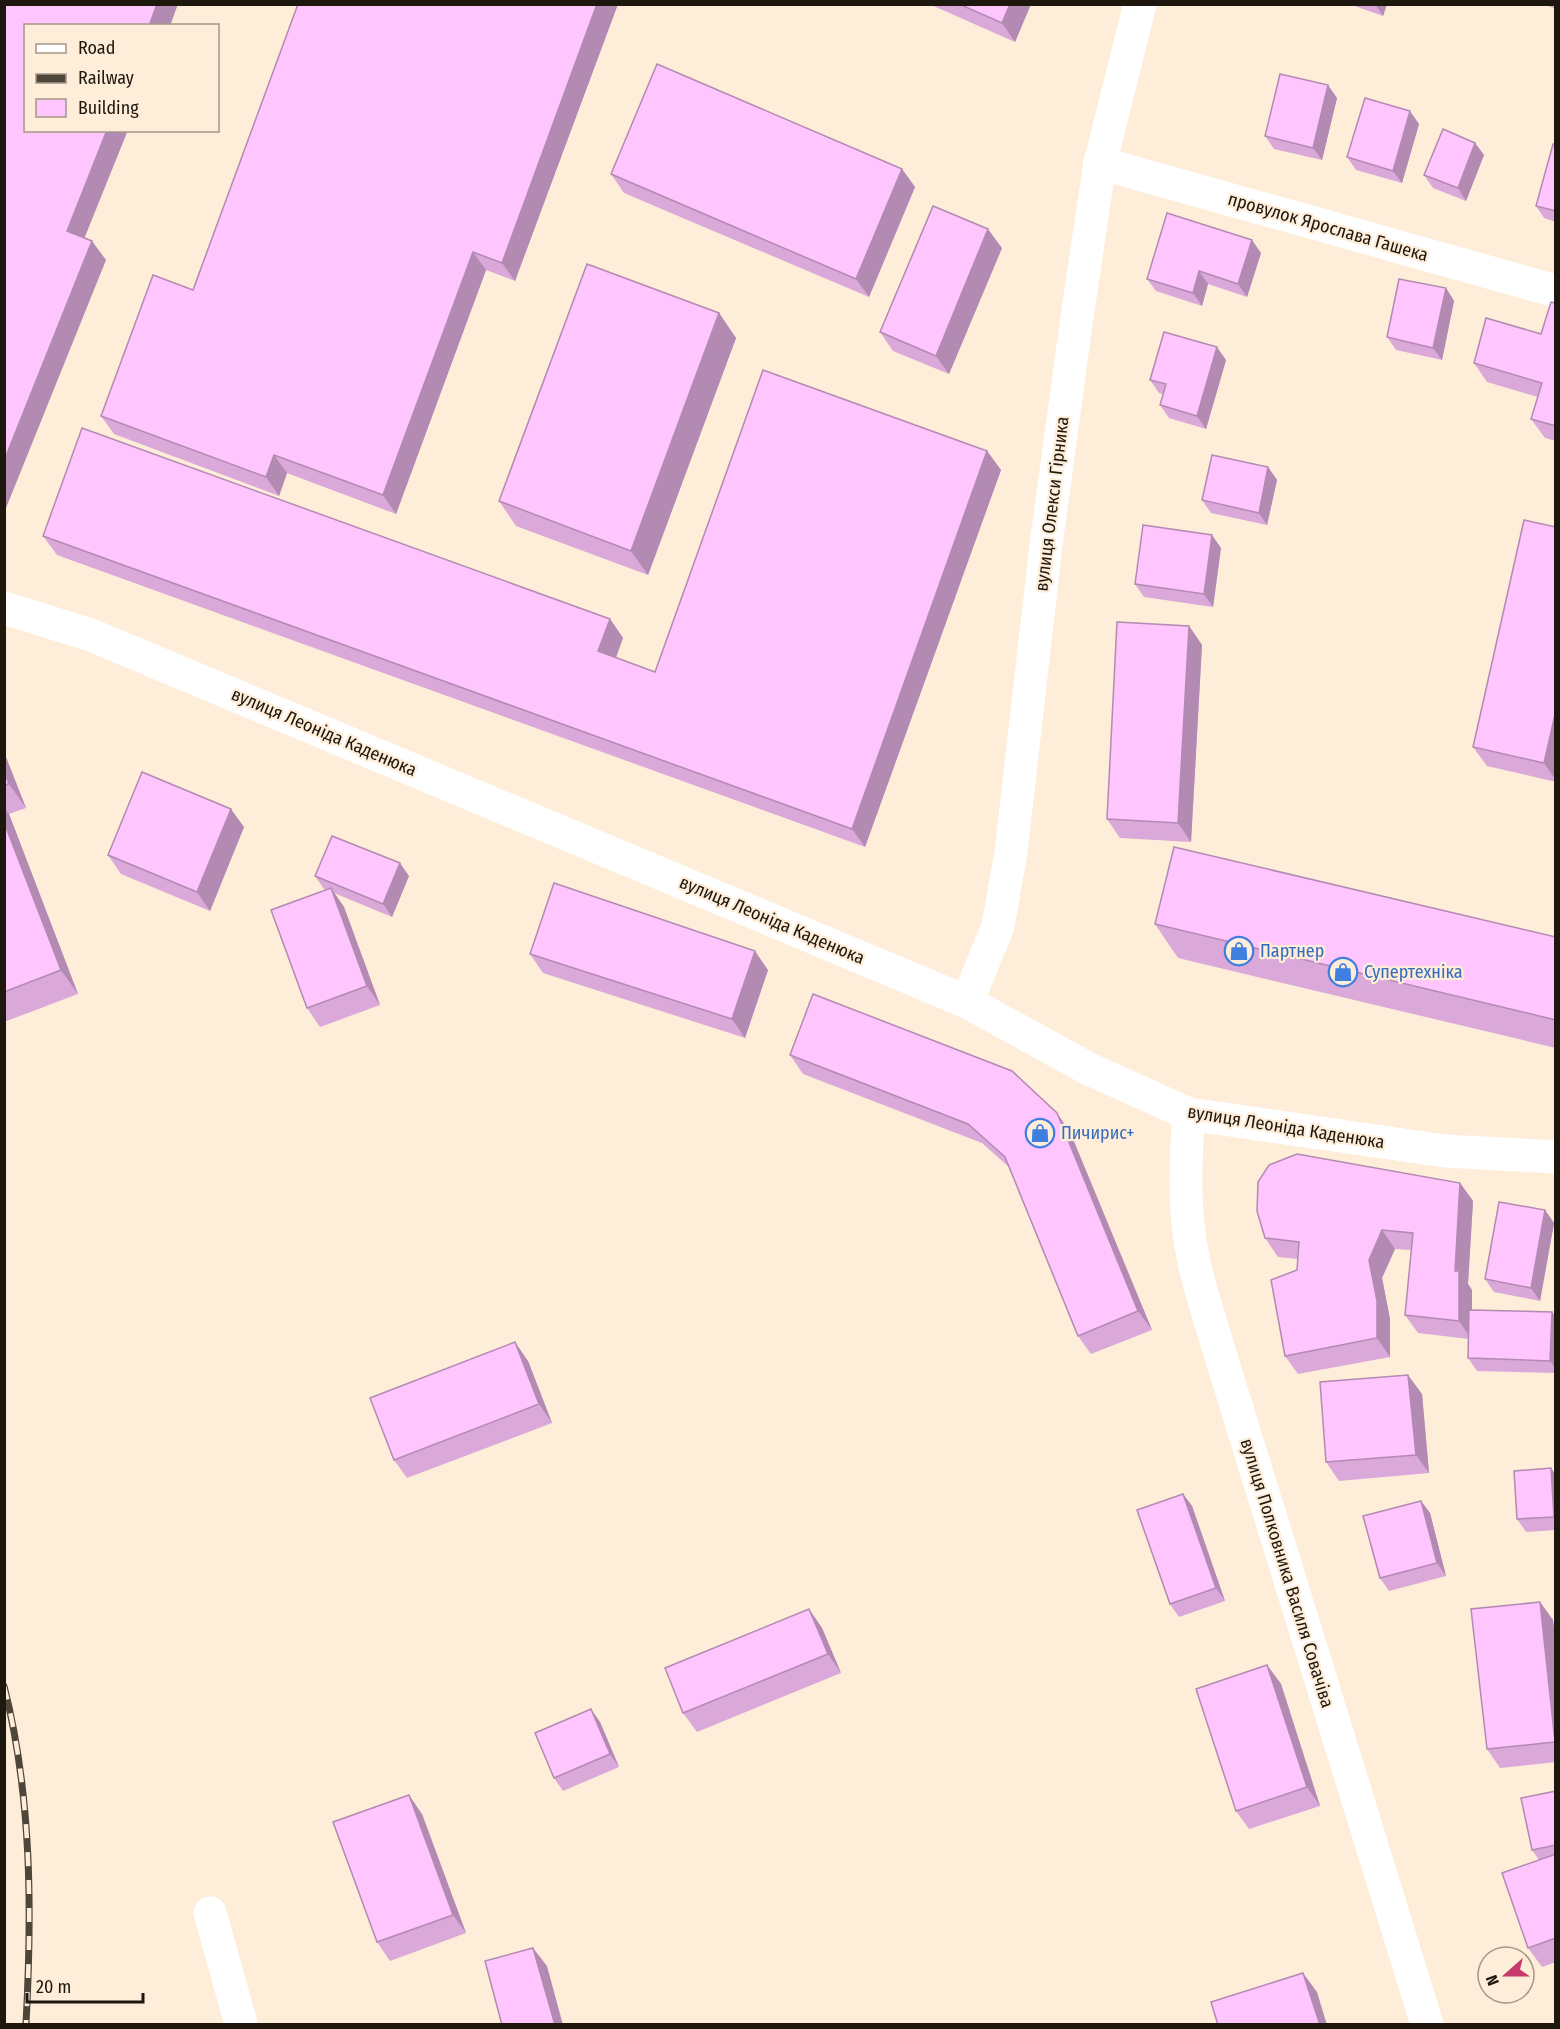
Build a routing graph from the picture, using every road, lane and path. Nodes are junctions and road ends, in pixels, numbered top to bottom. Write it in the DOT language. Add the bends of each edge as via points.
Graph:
graph roads {
  1 [pos="1140,4"];
  2 [pos="1100,163"];
  3 [pos="1556,291"];
  4 [pos="4,608"];
  5 [pos="967,1002"];
  6 [pos="1189,1114"];
  7 [pos="1556,1157"];
  8 [pos="210,1913"];
  9 [pos="241,2025"];
  10 [pos="1427,2025"];
  1 -- 2 [label="street, вулиця Олекси Гірника"];
  2 -- 3 [label="street, провулок Ярослава Гашека"];
  2 -- 5 [label="street, вулиця Олекси Гірника" via="1046,545 1011,852 998,926"];
  4 -- 5 [label="street, вулиця Леоніда Каденюка" via="91,635"];
  5 -- 6 [label="street, вулиця Леоніда Каденюка" via="1089,1069"];
  6 -- 7 [label="street, вулиця Леоніда Каденюка" via="1445,1151"];
  6 -- 10 [label="street, вулиця Полковника Василя Совачіва" via="1186,1204 1193,1261"];
  8 -- 9 [label="street"];
}
